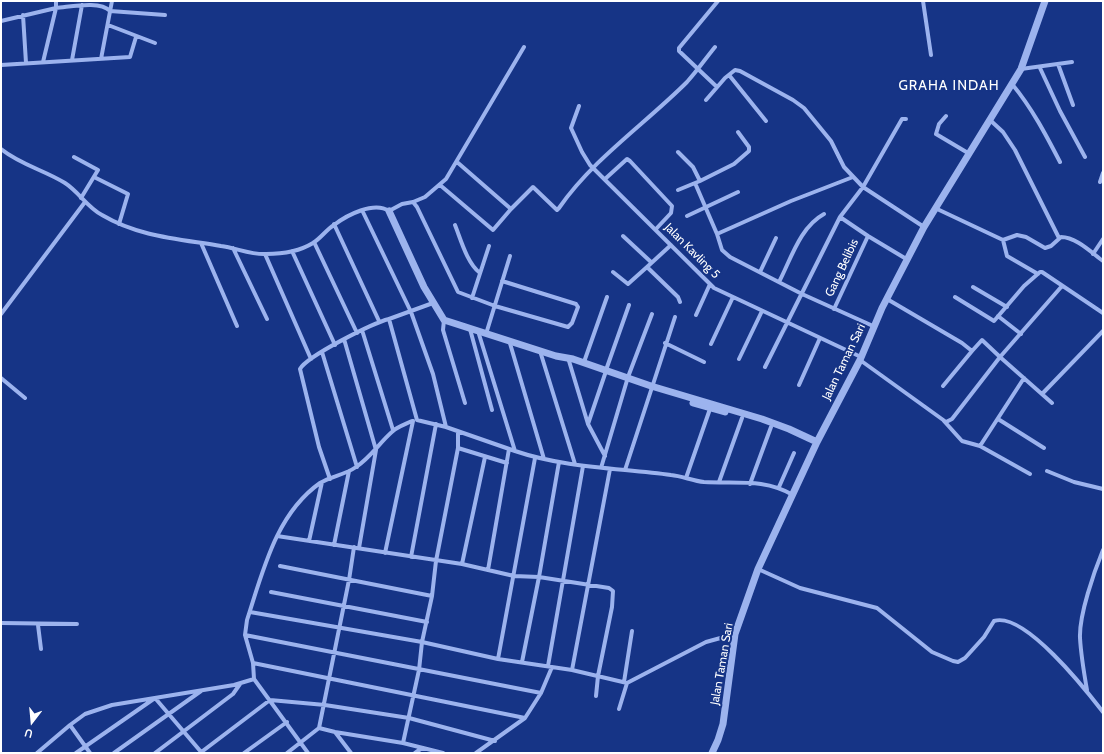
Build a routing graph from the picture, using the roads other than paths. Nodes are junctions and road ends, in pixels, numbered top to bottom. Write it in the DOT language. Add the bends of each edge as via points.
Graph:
graph roads {
  1 [pos="56,1"];
  2 [pos="112,1"];
  3 [pos="718,1"];
  4 [pos="923,1"];
  5 [pos="1045,1"];
  6 [pos="82,5"];
  7 [pos="56,8"];
  8 [pos="110,11"];
  9 [pos="23,15"];
  10 [pos="165,15"];
  11 [pos="1,21"];
  12 [pos="108,25"];
  13 [pos="136,37"];
  14 [pos="155,43"];
  15 [pos="715,46"];
  16 [pos="524,47"];
  17 [pos="930,55"];
  18 [pos="101,59"];
  19 [pos="72,60"];
  20 [pos="43,62"];
  21 [pos="1072,62"];
  22 [pos="26,63"];
  23 [pos="1058,64"];
  24 [pos="1,65"];
  25 [pos="698,68"];
  26 [pos="1040,68"];
  27 [pos="1021,69"];
  28 [pos="729,75"];
  29 [pos="1012,84"];
  30 [pos="718,87"];
  31 [pos="706,100"];
  32 [pos="1073,105"];
  33 [pos="579,106"];
  34 [pos="946,116"];
  35 [pos="906,119"];
  36 [pos="990,120"];
  37 [pos="766,121"];
  38 [pos="738,132"];
  39 [pos="1,150"];
  40 [pos="678,152"];
  41 [pos="968,153"];
  42 [pos="74,157"];
  43 [pos="1085,157"];
  44 [pos="457,162"];
  45 [pos="1060,162"];
  46 [pos="592,167"];
  47 [pos="1103,173"];
  48 [pos="94,177"];
  49 [pos="853,177"];
  50 [pos="605,179"];
  51 [pos="700,181"];
  52 [pos="1100,182"];
  53 [pos="695,183"];
  54 [pos="440,184"];
  55 [pos="862,187"];
  56 [pos="678,190"];
  57 [pos="738,192"];
  58 [pos="83,200"];
  59 [pos="413,202"];
  60 [pos="706,207"];
  61 [pos="935,208"];
  62 [pos="511,209"];
  63 [pos="362,210"];
  64 [pos="389,211"];
  65 [pos="824,214"];
  66 [pos="686,216"];
  67 [pos="840,217"];
  68 [pos="119,224"];
  69 [pos="334,224"];
  70 [pos="455,225"];
  71 [pos="924,227"];
  72 [pos="656,229"];
  73 [pos="717,234"];
  74 [pos="623,236"];
  75 [pos="868,236"];
  76 [pos="776,238"];
  77 [pos="1059,238"];
  78 [pos="1103,239"];
  79 [pos="1003,240"];
  80 [pos="314,242"];
  81 [pos="201,243"];
  82 [pos="671,245"];
  83 [pos="489,246"];
  84 [pos="233,248"];
  85 [pos="292,251"];
  86 [pos="265,254"];
  87 [pos="1093,254"];
  88 [pos="510,256"];
  89 [pos="908,260"];
  90 [pos="651,262"];
  91 [pos="1103,262"];
  92 [pos="647,267"];
  93 [pos="613,272"];
  94 [pos="760,272"];
  95 [pos="480,273"];
  96 [pos="1038,274"];
  97 [pos="502,281"];
  98 [pos="779,282"];
  99 [pos="710,284"];
  100 [pos="1062,286"];
  101 [pos="973,287"];
  102 [pos="802,294"];
  103 [pos="955,296"];
  104 [pos="607,297"];
  105 [pos="472,298"];
  106 [pos="733,298"];
  107 [pos="887,299"];
  108 [pos="680,302"];
  109 [pos="433,303"];
  110 [pos="630,305"];
  111 [pos="495,306"];
  112 [pos="1007,307"];
  113 [pos="834,308"];
  114 [pos="762,311"];
  115 [pos="411,312"];
  116 [pos="1103,312"];
  117 [pos="1,314"];
  118 [pos="652,314"];
  119 [pos="696,315"];
  120 [pos="998,316"];
  121 [pos="675,317"];
  122 [pos="267,319"];
  123 [pos="389,319"];
  124 [pos="444,320"];
  125 [pos="379,321"];
  126 [pos="788,323"];
  127 [pos="237,326"];
  128 [pos="873,326"];
  129 [pos="469,328"];
  130 [pos="362,330"];
  131 [pos="478,330"];
  132 [pos="1103,331"];
  133 [pos="357,333"];
  134 [pos="486,334"];
  135 [pos="1021,334"];
  136 [pos="820,338"];
  137 [pos="344,339"];
  138 [pos="508,340"];
  139 [pos="665,343"];
  140 [pos="711,344"];
  141 [pos="335,345"];
  142 [pos="540,350"];
  143 [pos="972,351"];
  144 [pos="322,352"];
  145 [pos="1000,357"];
  146 [pos="860,358"];
  147 [pos="311,359"];
  148 [pos="567,359"];
  149 [pos="739,359"];
  150 [pos="584,362"];
  151 [pos="704,362"];
  152 [pos="765,368"];
  153 [pos="606,372"];
  154 [pos="1,378"];
  155 [pos="1024,378"];
  156 [pos="627,379"];
  157 [pos="799,385"];
  158 [pos="944,386"];
  159 [pos="651,387"];
  160 [pos="1042,394"];
  161 [pos="25,398"];
  162 [pos="465,403"];
  163 [pos="1052,403"];
  164 [pos="711,406"];
  165 [pos="492,410"];
  166 [pos="729,411"];
  167 [pos="742,418"];
  168 [pos="998,419"];
  169 [pos="417,420"];
  170 [pos="761,421"];
  171 [pos="943,421"];
  172 [pos="412,422"];
  173 [pos="436,424"];
  174 [pos="588,424"];
  175 [pos="446,427"];
  176 [pos="771,427"];
  177 [pos="393,430"];
  178 [pos="458,431"];
  179 [pos="794,432"];
  180 [pos="817,442"];
  181 [pos="980,446"];
  182 [pos="458,448"];
  183 [pos="1044,448"];
  184 [pos="509,449"];
  185 [pos="376,450"];
  186 [pos="515,451"];
  187 [pos="794,453"];
  188 [pos="605,456"];
  189 [pos="485,457"];
  190 [pos="535,458"];
  191 [pos="544,459"];
  192 [pos="559,462"];
  193 [pos="507,463"];
  194 [pos="574,464"];
  195 [pos="584,466"];
  196 [pos="357,467"];
  197 [pos="601,468"];
  198 [pos="610,470"];
  199 [pos="624,470"];
  200 [pos="349,471"];
  201 [pos="1047,471"];
  202 [pos="1030,474"];
  203 [pos="686,478"];
  204 [pos="330,479"];
  205 [pos="322,482"];
  206 [pos="719,482"];
  207 [pos="750,484"];
  208 [pos="779,487"];
  209 [pos="1103,489"];
  210 [pos="793,495"];
  211 [pos="277,536"];
  212 [pos="309,542"];
  213 [pos="334,545"];
  214 [pos="357,548"];
  215 [pos="1103,550"];
  216 [pos="385,552"];
  217 [pos="411,557"];
  218 [pos="436,561"];
  219 [pos="462,564"];
  220 [pos="280,566"];
  221 [pos="758,569"];
  222 [pos="488,570"];
  223 [pos="514,576"];
  224 [pos="539,577"];
  225 [pos="350,580"];
  226 [pos="564,581"];
  227 [pos="589,585"];
  228 [pos="271,592"];
  229 [pos="432,596"];
  230 [pos="344,606"];
  231 [pos="250,612"];
  232 [pos="428,622"];
  233 [pos="1,623"];
  234 [pos="77,624"];
  235 [pos="38,625"];
  236 [pos="340,627"];
  237 [pos="632,631"];
  238 [pos="735,634"];
  239 [pos="245,635"];
  240 [pos="422,642"];
  241 [pos="41,649"];
  242 [pos="334,653"];
  243 [pos="498,659"];
  244 [pos="522,662"];
  245 [pos="253,663"];
  246 [pos="550,666"];
  247 [pos="419,670"];
  248 [pos="572,670"];
  249 [pos="598,676"];
  250 [pos="330,677"];
  251 [pos="254,679"];
  252 [pos="625,682"];
  253 [pos="240,684"];
  254 [pos="202,689"];
  255 [pos="1087,691"];
  256 [pos="541,692"];
  257 [pos="414,694"];
  258 [pos="596,696"];
  259 [pos="155,698"];
  260 [pos="270,700"];
  261 [pos="325,705"];
  262 [pos="619,709"];
  263 [pos="1103,712"];
  264 [pos="169,713"];
  265 [pos="409,718"];
  266 [pos="525,718"];
  267 [pos="286,722"];
  268 [pos="70,725"];
  269 [pos="319,728"];
  270 [pos="185,731"];
  271 [pos="334,732"];
  272 [pos="495,741"];
  273 [pos="404,742"];
  274 [pos="301,743"];
  275 [pos="86,746"];
  276 [pos="422,748"];
  277 [pos="37,753"];
  278 [pos="76,753"];
  279 [pos="90,753"];
  280 [pos="114,753"];
  281 [pos="156,753"];
  282 [pos="201,753"];
  283 [pos="244,753"];
  284 [pos="287,753"];
  285 [pos="308,753"];
  286 [pos="351,753"];
  287 [pos="415,753"];
  288 [pos="443,753"];
  289 [pos="476,753"];
  290 [pos="712,753"];
  1 -- 7 [label="street"];
  2 -- 8 [label="street"];
  3 -- 25 [label="street" via="679,48 679,51"];
  4 -- 17 [label="street"];
  5 -- 27 [label="street, Jalan Taman Sari"];
  6 -- 7 [label="street"];
  6 -- 8 [label="street" via="106,7"];
  6 -- 19 [label="street"];
  7 -- 9 [label="street"];
  7 -- 20 [label="street"];
  8 -- 10 [label="street"];
  8 -- 12 [label="street"];
  9 -- 11 [label="street"];
  9 -- 22 [label="street"];
  12 -- 13 [label="street"];
  12 -- 18 [label="street"];
  13 -- 14 [label="street"];
  13 -- 18 [label="street" via="130,57"];
  15 -- 25 [label="street"];
  16 -- 44 [label="street"];
  18 -- 19 [label="street"];
  19 -- 20 [label="street"];
  20 -- 22 [label="street"];
  21 -- 23 [label="street"];
  22 -- 24 [label="street"];
  23 -- 26 [label="street"];
  23 -- 32 [label="street"];
  25 -- 30 [label="street"];
  25 -- 46 [label="street" via="687,82"];
  26 -- 27 [label="street"];
  26 -- 43 [label="street"];
  27 -- 29 [label="street, Jalan Taman Sari"];
  28 -- 30 [label="street"];
  28 -- 37 [label="street"];
  28 -- 49 [label="street" via="735,70 740,71 797,103 831,141 840,160"];
  29 -- 36 [label="street, Jalan Taman Sari"];
  29 -- 45 [label="street" via="1035,115"];
  30 -- 31 [label="street"];
  33 -- 46 [label="street, Jalan Kavling 5" via="571,128"];
  34 -- 41 [label="street" via="939,124 936,134"];
  35 -- 55 [label="street" via="902,119"];
  36 -- 41 [label="street, Jalan Taman Sari"];
  36 -- 77 [label="street" via="1003,132 1015,150"];
  38 -- 51 [label="street" via="749,147 749,151 734,164"];
  39 -- 58 [label="street" via="23,164 67,184"];
  40 -- 51 [label="street" via="693,167"];
  41 -- 61 [label="street, Jalan Taman Sari"];
  42 -- 48 [label="street" via="98,170"];
  44 -- 54 [label="street"];
  44 -- 62 [label="street"];
  46 -- 50 [label="street, Jalan Kavling 5"];
  46 -- 62 [label="street" via="557,210 533,187"];
  47 -- 52 [label="street"];
  48 -- 58 [label="street"];
  48 -- 68 [label="street" via="128,194"];
  49 -- 55 [label="street"];
  49 -- 73 [label="street" via="791,200"];
  50 -- 72 [label="street, Jalan Kavling 5"];
  50 -- 72 [label="street" via="622,162 630,161 672,206 671,213"];
  51 -- 53 [label="street"];
  53 -- 56 [label="street"];
  53 -- 60 [label="street"];
  54 -- 59 [label="street" via="425,197"];
  54 -- 62 [label="street" via="493,230"];
  55 -- 67 [label="street"];
  55 -- 71 [label="street"];
  57 -- 60 [label="street"];
  58 -- 68 [label="street" via="101,215"];
  58 -- 117 [label="street"];
  59 -- 64 [label="street"];
  59 -- 105 [label="street" via="458,292"];
  60 -- 66 [label="street"];
  60 -- 73 [label="street"];
  61 -- 71 [label="street, Jalan Taman Sari"];
  61 -- 79 [label="street"];
  63 -- 64 [label="street" via="382,206"];
  63 -- 69 [label="street"];
  63 -- 115 [label="street"];
  64 -- 109 [label="street"];
  65 -- 98 [label="street" via="807,227"];
  67 -- 75 [label="street"];
  67 -- 102 [label="street"];
  68 -- 81 [label="street" via="146,234"];
  69 -- 80 [label="street"];
  69 -- 125 [label="street"];
  70 -- 95 [label="street" via="472,264"];
  71 -- 89 [label="street, Jalan Taman Sari"];
  72 -- 82 [label="street, Jalan Kavling 5"];
  73 -- 94 [label="street" via="722,250 730,257"];
  74 -- 90 [label="street"];
  75 -- 89 [label="street"];
  75 -- 113 [label="street, Gang Belibis"];
  76 -- 94 [label="street"];
  77 -- 79 [label="street" via="1045,248 1017,235"];
  77 -- 87 [label="street" via="1066,237"];
  78 -- 87 [label="street"];
  79 -- 96 [label="street" via="1007,256"];
  80 -- 85 [label="street"];
  80 -- 133 [label="street"];
  81 -- 84 [label="street"];
  81 -- 127 [label="street"];
  82 -- 90 [label="street"];
  82 -- 99 [label="street, Jalan Kavling 5"];
  83 -- 95 [label="street"];
  84 -- 86 [label="street"];
  84 -- 122 [label="street"];
  85 -- 86 [label="street"];
  85 -- 141 [label="street"];
  86 -- 147 [label="street"];
  87 -- 91 [label="street"];
  88 -- 97 [label="street"];
  89 -- 107 [label="street, Jalan Taman Sari"];
  90 -- 92 [label="street"];
  92 -- 93 [label="street" via="628,284"];
  92 -- 108 [label="street"];
  94 -- 98 [label="street"];
  95 -- 105 [label="street"];
  96 -- 100 [label="street" via="1042,272"];
  96 -- 112 [label="street"];
  97 -- 111 [label="street"];
  97 -- 111 [label="street" via="578,306 572,323 568,326"];
  98 -- 102 [label="street"];
  99 -- 106 [label="street, Jalan Kavling 5"];
  99 -- 119 [label="street"];
  100 -- 116 [label="street"];
  100 -- 135 [label="street"];
  101 -- 112 [label="street"];
  102 -- 113 [label="street"];
  102 -- 126 [label="street"];
  103 -- 120 [label="street" via="994,320"];
  104 -- 150 [label="street"];
  105 -- 111 [label="street"];
  106 -- 114 [label="street, Jalan Kavling 5"];
  106 -- 140 [label="street"];
  107 -- 128 [label="street, Jalan Taman Sari"];
  107 -- 143 [label="street"];
  109 -- 115 [label="street"];
  109 -- 124 [label="street"];
  110 -- 153 [label="street"];
  111 -- 134 [label="street"];
  112 -- 120 [label="street"];
  113 -- 128 [label="street"];
  114 -- 126 [label="street, Jalan Kavling 5"];
  114 -- 149 [label="street"];
  115 -- 123 [label="street"];
  115 -- 175 [label="street" via="433,374"];
  118 -- 156 [label="street"];
  120 -- 135 [label="street"];
  121 -- 139 [label="street"];
  123 -- 125 [label="street"];
  123 -- 169 [label="street"];
  124 -- 129 [label="street"];
  124 -- 162 [label="street" via="443,330"];
  125 -- 130 [label="street"];
  126 -- 136 [label="street, Jalan Kavling 5"];
  126 -- 152 [label="street"];
  128 -- 146 [label="street, Jalan Taman Sari"];
  129 -- 131 [label="street"];
  129 -- 165 [label="street"];
  130 -- 133 [label="street"];
  130 -- 177 [label="street"];
  131 -- 134 [label="street"];
  131 -- 186 [label="street"];
  132 -- 160 [label="street"];
  133 -- 137 [label="street"];
  134 -- 138 [label="street"];
  135 -- 145 [label="street"];
  136 -- 146 [label="street, Jalan Kavling 5"];
  136 -- 157 [label="street"];
  137 -- 141 [label="street"];
  137 -- 185 [label="street"];
  138 -- 142 [label="street"];
  138 -- 191 [label="street"];
  139 -- 151 [label="street"];
  139 -- 159 [label="street"];
  141 -- 144 [label="street"];
  142 -- 148 [label="street"];
  142 -- 194 [label="street"];
  143 -- 145 [label="street" via="982,340"];
  143 -- 158 [label="street"];
  144 -- 147 [label="street"];
  144 -- 196 [label="street"];
  145 -- 155 [label="street"];
  145 -- 171 [label="street" via="952,419"];
  146 -- 171 [label="street, Jalan Kavling 5"];
  146 -- 180 [label="street, Jalan Taman Sari"];
  147 -- 204 [label="street" via="301,366 300,372"];
  148 -- 150 [label="street"];
  148 -- 153 [label="street"];
  148 -- 174 [label="street"];
  150 -- 153 [label="street"];
  153 -- 156 [label="street"];
  153 -- 174 [label="street"];
  154 -- 161 [label="street"];
  155 -- 160 [label="street"];
  155 -- 168 [label="street"];
  156 -- 159 [label="street"];
  156 -- 188 [label="street"];
  159 -- 164 [label="street"];
  159 -- 199 [label="street"];
  160 -- 163 [label="street"];
  164 -- 166 [label="street"];
  164 -- 203 [label="street"];
  166 -- 167 [label="street"];
  166 -- 170 [label="street"];
  167 -- 170 [label="street"];
  167 -- 206 [label="street"];
  168 -- 181 [label="street"];
  168 -- 183 [label="street"];
  169 -- 172 [label="street"];
  169 -- 173 [label="street"];
  170 -- 176 [label="street"];
  170 -- 179 [label="street"];
  171 -- 181 [label="street, Jalan Kavling 5" via="962,441"];
  172 -- 177 [label="street"];
  172 -- 216 [label="street"];
  173 -- 175 [label="street"];
  173 -- 217 [label="street"];
  174 -- 188 [label="street"];
  175 -- 178 [label="street"];
  176 -- 179 [label="street"];
  176 -- 207 [label="street"];
  177 -- 185 [label="street"];
  178 -- 182 [label="street"];
  178 -- 184 [label="street"];
  179 -- 180 [label="street"];
  180 -- 210 [label="street, Jalan Taman Sari"];
  181 -- 202 [label="street, Jalan Kavling 5"];
  182 -- 189 [label="street"];
  182 -- 218 [label="street"];
  184 -- 186 [label="street"];
  184 -- 193 [label="street"];
  185 -- 196 [label="street"];
  185 -- 214 [label="street"];
  186 -- 190 [label="street"];
  187 -- 208 [label="street"];
  188 -- 197 [label="street"];
  189 -- 193 [label="street"];
  189 -- 219 [label="street"];
  190 -- 191 [label="street"];
  190 -- 223 [label="street"];
  191 -- 192 [label="street"];
  192 -- 194 [label="street"];
  192 -- 224 [label="street"];
  193 -- 222 [label="street"];
  194 -- 195 [label="street"];
  195 -- 197 [label="street"];
  195 -- 226 [label="street"];
  196 -- 200 [label="street"];
  197 -- 198 [label="street"];
  198 -- 199 [label="street"];
  198 -- 227 [label="street"];
  199 -- 203 [label="street"];
  200 -- 204 [label="street"];
  200 -- 213 [label="street"];
  201 -- 209 [label="street" via="1074,482"];
  203 -- 206 [label="street"];
  204 -- 205 [label="street"];
  205 -- 211 [label="street" via="291,510"];
  205 -- 212 [label="street"];
  206 -- 207 [label="street"];
  207 -- 208 [label="street"];
  208 -- 210 [label="street"];
  210 -- 221 [label="street, Jalan Taman Sari"];
  211 -- 212 [label="street"];
  211 -- 231 [label="street"];
  212 -- 213 [label="street"];
  213 -- 214 [label="street"];
  214 -- 216 [label="street"];
  214 -- 225 [label="street"];
  215 -- 255 [label="street" via="1080,630"];
  216 -- 217 [label="street"];
  217 -- 218 [label="street"];
  218 -- 219 [label="street"];
  218 -- 229 [label="street"];
  219 -- 222 [label="street"];
  220 -- 225 [label="street"];
  221 -- 238 [label="street, Jalan Taman Sari"];
  221 -- 255 [label="street" via="800,588 877,608 932,652 953,661 958,662 965,658 994,621 1006,619 1043,645 1069,669"];
  222 -- 223 [label="street"];
  223 -- 224 [label="street"];
  223 -- 243 [label="street"];
  224 -- 226 [label="street"];
  224 -- 244 [label="street"];
  225 -- 229 [label="street"];
  225 -- 230 [label="street"];
  226 -- 227 [label="street"];
  226 -- 246 [label="street"];
  227 -- 248 [label="street"];
  227 -- 249 [label="street" via="613,591"];
  228 -- 230 [label="street"];
  229 -- 232 [label="street"];
  230 -- 232 [label="street"];
  230 -- 236 [label="street"];
  231 -- 236 [label="street"];
  231 -- 239 [label="street"];
  232 -- 240 [label="street"];
  233 -- 235 [label="street"];
  234 -- 235 [label="street"];
  235 -- 241 [label="street"];
  236 -- 240 [label="street"];
  236 -- 242 [label="street"];
  237 -- 252 [label="street"];
  238 -- 252 [label="street" via="706,642"];
  238 -- 290 [label="street, Jalan Taman Sari" via="723,724"];
  239 -- 242 [label="street"];
  239 -- 245 [label="street"];
  240 -- 243 [label="street"];
  240 -- 247 [label="street"];
  242 -- 247 [label="street"];
  242 -- 250 [label="street"];
  243 -- 244 [label="street"];
  244 -- 246 [label="street"];
  245 -- 250 [label="street"];
  245 -- 251 [label="street"];
  246 -- 248 [label="street"];
  246 -- 256 [label="street"];
  247 -- 256 [label="street"];
  247 -- 257 [label="street"];
  248 -- 249 [label="street"];
  249 -- 252 [label="street"];
  249 -- 258 [label="street"];
  250 -- 257 [label="street"];
  250 -- 261 [label="street"];
  251 -- 253 [label="street"];
  251 -- 260 [label="street"];
  252 -- 262 [label="street"];
  253 -- 254 [label="street"];
  253 -- 270 [label="street" via="234,693"];
  254 -- 259 [label="street"];
  254 -- 264 [label="street"];
  255 -- 263 [label="street"];
  256 -- 266 [label="street"];
  257 -- 265 [label="street"];
  257 -- 266 [label="street"];
  259 -- 264 [label="street"];
  259 -- 268 [label="street" via="112,705 85,714"];
  259 -- 275 [label="street"];
  260 -- 261 [label="street"];
  260 -- 267 [label="street"];
  260 -- 282 [label="street"];
  261 -- 265 [label="street"];
  261 -- 269 [label="street"];
  264 -- 270 [label="street"];
  264 -- 280 [label="street"];
  265 -- 272 [label="street"];
  265 -- 273 [label="street"];
  266 -- 272 [label="street"];
  267 -- 274 [label="street"];
  267 -- 283 [label="street"];
  268 -- 275 [label="street"];
  268 -- 277 [label="street"];
  269 -- 271 [label="street"];
  269 -- 274 [label="street"];
  270 -- 281 [label="street"];
  270 -- 282 [label="street"];
  271 -- 273 [label="street"];
  271 -- 286 [label="street"];
  272 -- 289 [label="street"];
  273 -- 276 [label="street"];
  274 -- 284 [label="street"];
  274 -- 285 [label="street"];
  275 -- 278 [label="street"];
  275 -- 279 [label="street"];
  276 -- 287 [label="street"];
  276 -- 288 [label="street"];
}
